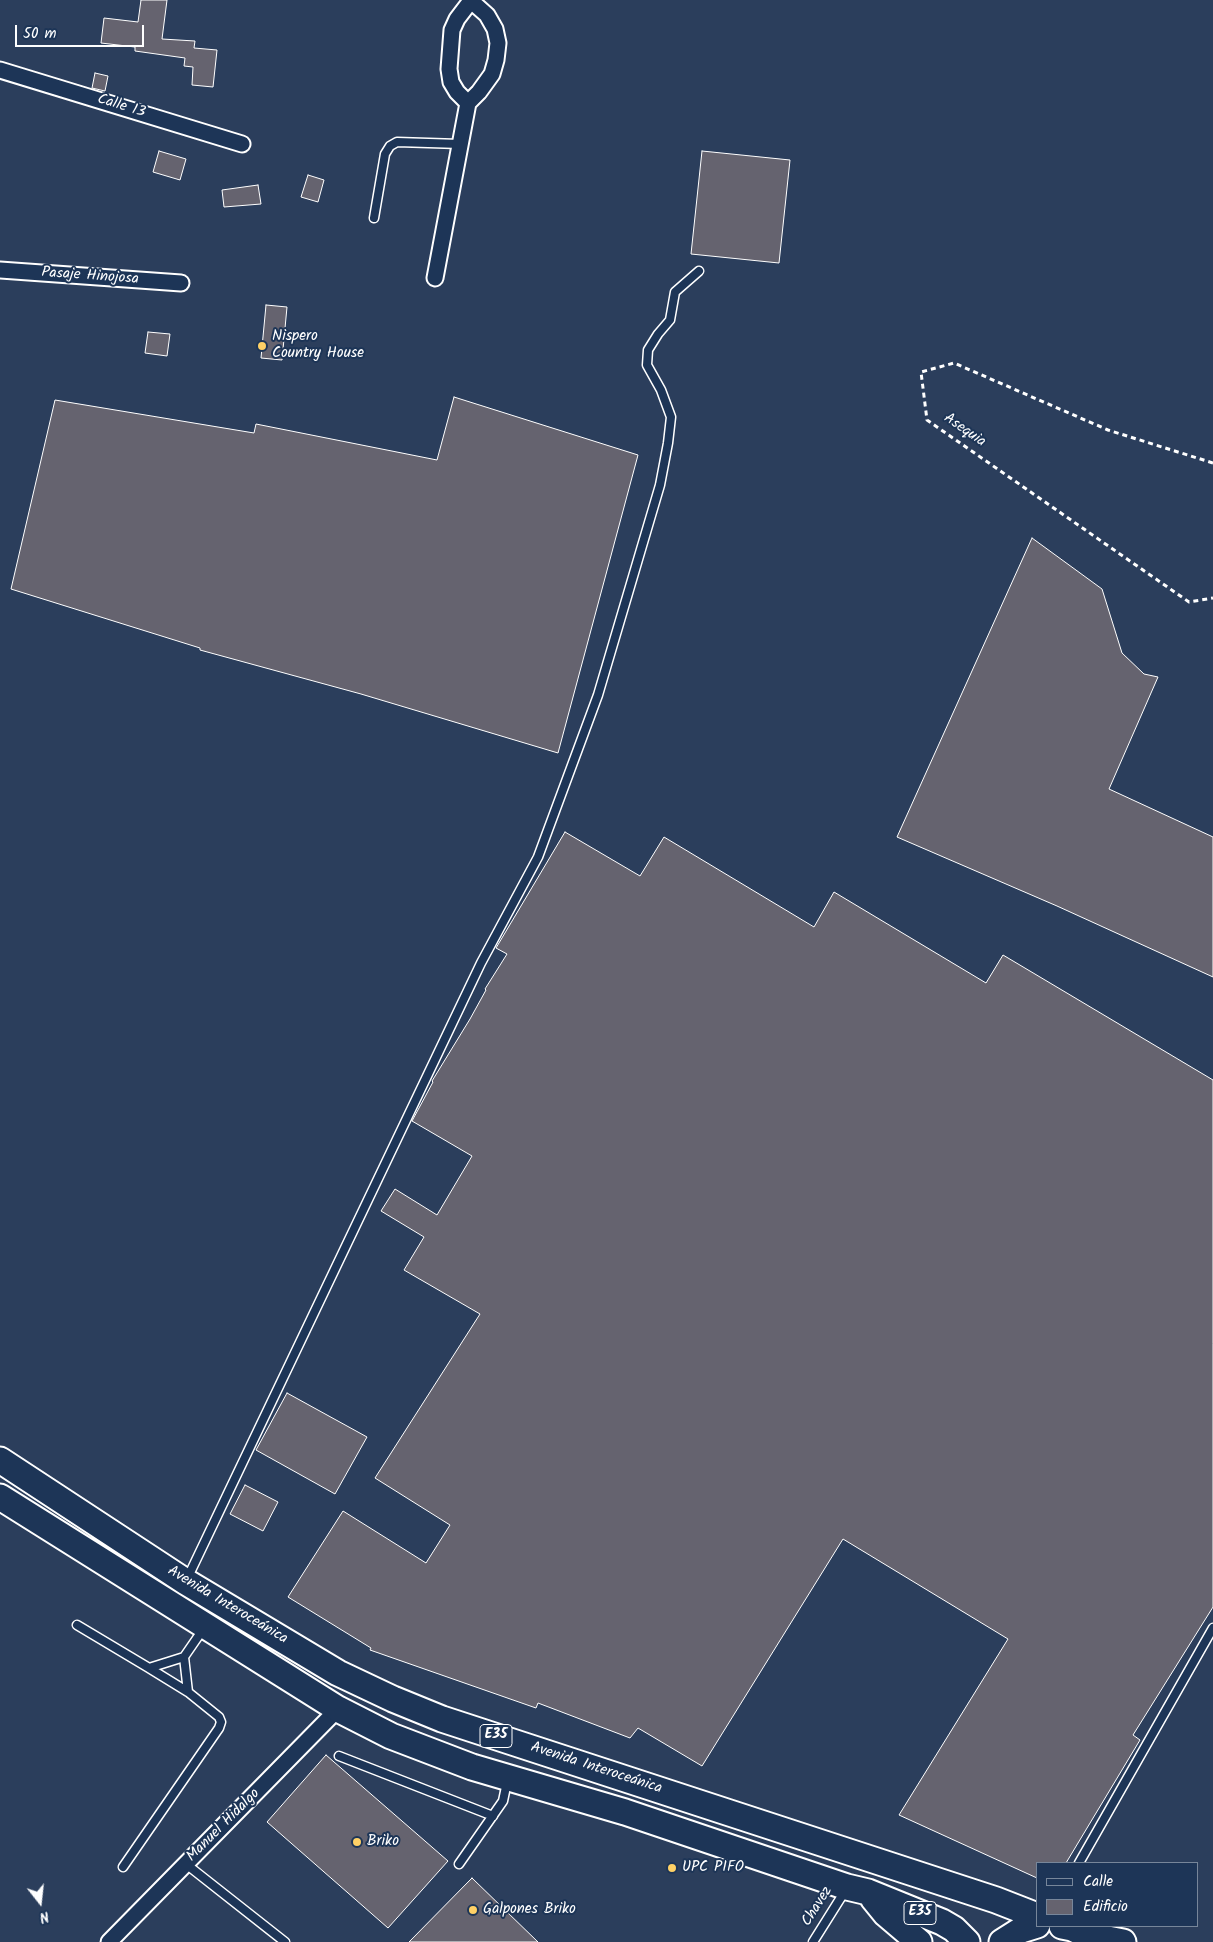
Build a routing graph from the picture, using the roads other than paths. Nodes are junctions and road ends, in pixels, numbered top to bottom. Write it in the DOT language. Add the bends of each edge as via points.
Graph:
graph roads {
  1 [pos="470,1"];
  2 [pos="0,70"];
  3 [pos="468,103"];
  4 [pos="242,144"];
  5 [pos="460,144"];
  6 [pos="374,218"];
  7 [pos="0,270"];
  8 [pos="699,271"];
  9 [pos="434,278"];
  10 [pos="181,284"];
  11 [pos="0,1460"];
  12 [pos="0,1497"];
  13 [pos="186,1582"];
  14 [pos="77,1624"];
  15 [pos="205,1626"];
  16 [pos="1213,1628"];
  17 [pos="184,1657"];
  18 [pos="149,1668"];
  19 [pos="188,1692"];
  20 [pos="338,1710"];
  21 [pos="340,1756"];
  22 [pos="508,1778"];
  23 [pos="493,1816"];
  24 [pos="1080,1862"];
  25 [pos="186,1864"];
  26 [pos="460,1864"];
  27 [pos="122,1867"];
  28 [pos="858,1889"];
  29 [pos="1036,1916"];
  30 [pos="1036,1925"];
  31 [pos="1067,1927"];
  32 [pos="1091,1938"];
  33 [pos="109,1942"];
  34 [pos="285,1942"];
  35 [pos="813,1942"];
  36 [pos="919,1942"];
  37 [pos="967,1942"];
  38 [pos="1002,1942"];
  39 [pos="1123,1942"];
  1 -- 3 [label="street" via="452,30 449,69 451,82"];
  1 -- 3 [label="street" via="487,15 495,29 498,44 492,74"];
  2 -- 4 [label="street, Calle 13"];
  3 -- 5 [label="street"];
  5 -- 6 [label="lane" via="397,142 390,146 385,154"];
  5 -- 9 [label="street"];
  7 -- 10 [label="street, Pasaje Hinojosa"];
  8 -- 13 [label="lane" via="674,292 670,320 648,350 647,365 671,418 660,485 598,695 538,857 476,972"];
  11 -- 13 [label="highway, Avenida Interoceánica / E35"];
  12 -- 15 [label="highway, Avenida Interoceánica / E35"];
  13 -- 29 [label="highway, Avenida Interoceánica / E35" via="338,1672 426,1712"];
  14 -- 18 [label="lane"];
  15 -- 17 [label="lane"];
  15 -- 20 [label="highway, Avenida Interoceánica / E35"];
  16 -- 24 [label="lane"];
  17 -- 18 [label="lane"];
  17 -- 19 [label="lane"];
  18 -- 19 [label="lane"];
  19 -- 27 [label="lane" via="219,1717 219,1728"];
  20 -- 22 [label="highway, Avenida Interoceánica / E35" via="391,1736"];
  20 -- 25 [label="street, Manuel Hidalgo"];
  21 -- 23 [label="lane"];
  22 -- 23 [label="lane" via="503,1801"];
  22 -- 28 [label="highway, Avenida Interoceánica / E35" via="625,1812"];
  23 -- 26 [label="lane"];
  25 -- 33 [label="street, Manuel Hidalgo"];
  25 -- 34 [label="lane"];
  28 -- 35 [label="lane, Chavez"];
  28 -- 36 [label="highway"];
  28 -- 37 [label="highway, Avenida Interoceánica / E35" via="942,1922"];
  30 -- 38 [label="highway" via="1020,1930"];
  31 -- 32 [label="highway"];
  32 -- 39 [label="highway"];
}
